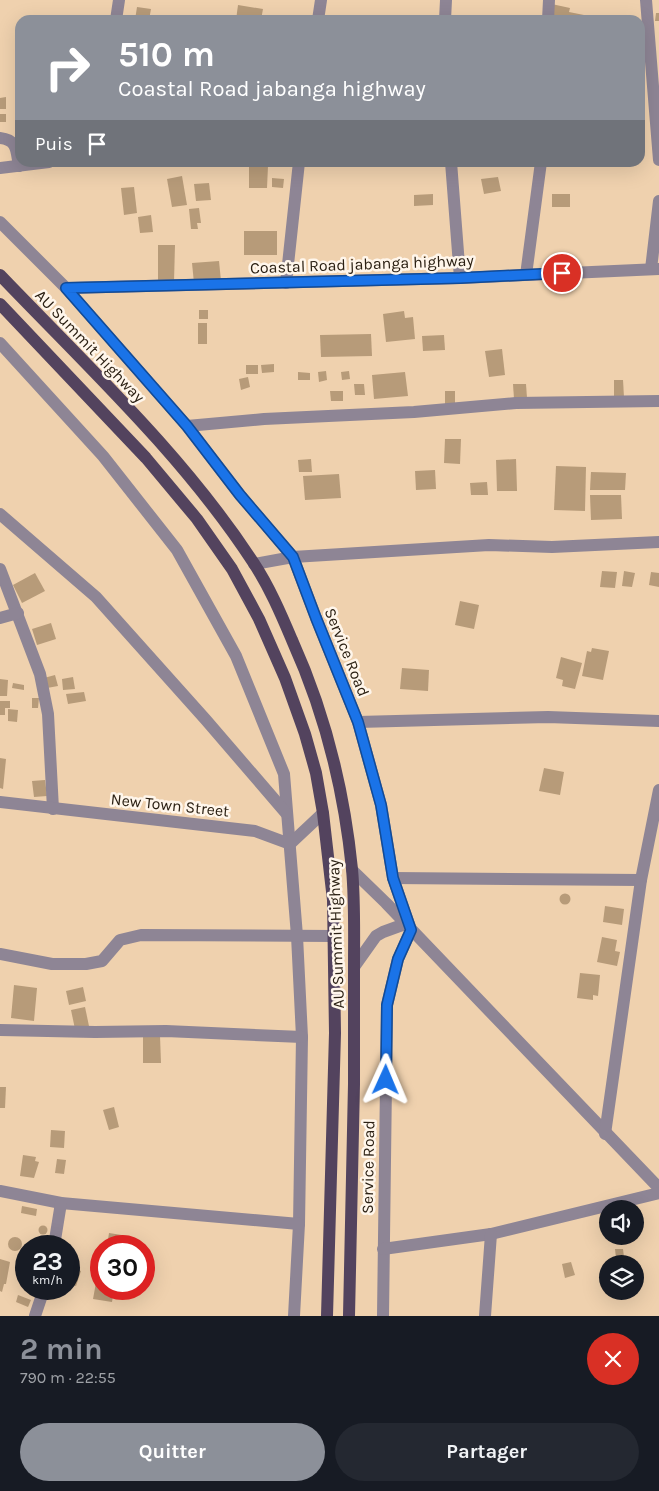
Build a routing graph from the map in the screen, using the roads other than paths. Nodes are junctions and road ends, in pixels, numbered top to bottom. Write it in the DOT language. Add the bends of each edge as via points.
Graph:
graph roads {
  1 [pos="119,0"];
  2 [pos="321,0"];
  3 [pos="446,0"];
  4 [pos="548,0"];
  5 [pos="646,0"];
  6 [pos="117,15"];
  7 [pos="319,15"];
  8 [pos="445,15"];
  9 [pos="548,15"];
  10 [pos="0,138"];
  11 [pos="15,147"];
  12 [pos="659,160"];
  13 [pos="15,166"];
  14 [pos="298,167"];
  15 [pos="451,167"];
  16 [pos="539,167"];
  17 [pos="0,168"];
  18 [pos="659,201"];
  19 [pos="0,222"];
  20 [pos="655,269"];
  21 [pos="0,275"];
  22 [pos="526,275"];
  23 [pos="460,278"];
  24 [pos="286,283"];
  25 [pos="66,288"];
  26 [pos="0,304"];
  27 [pos="0,343"];
  28 [pos="659,401"];
  29 [pos="187,426"];
  30 [pos="0,514"];
  31 [pos="659,542"];
  32 [pos="293,557"];
  33 [pos="254,564"];
  34 [pos="0,569"];
  35 [pos="18,613"];
  36 [pos="0,618"];
  37 [pos="659,721"];
  38 [pos="358,722"];
  39 [pos="659,790"];
  40 [pos="0,802"];
  41 [pos="53,809"];
  42 [pos="286,813"];
  43 [pos="323,813"];
  44 [pos="290,844"];
  45 [pos="352,870"];
  46 [pos="393,878"];
  47 [pos="641,880"];
  48 [pos="408,927"];
  49 [pos="297,936"];
  50 [pos="333,936"];
  51 [pos="0,954"];
  52 [pos="354,968"];
  53 [pos="0,1030"];
  54 [pos="302,1037"];
  55 [pos="606,1134"];
  56 [pos="659,1188"];
  57 [pos="0,1191"];
  58 [pos="659,1193"];
  59 [pos="62,1203"];
  60 [pos="299,1224"];
  61 [pos="491,1234"];
  62 [pos="56,1235"];
  63 [pos="383,1249"];
  64 [pos="40,1300"];
  65 [pos="35,1316"];
  66 [pos="294,1316"];
  67 [pos="327,1316"];
  68 [pos="349,1316"];
  69 [pos="383,1316"];
  70 [pos="486,1316"];
  1 -- 6 [label="street"];
  2 -- 7 [label="street"];
  3 -- 8 [label="street"];
  4 -- 9 [label="street"];
  5 -- 12 [label="street"];
  10 -- 11 [label="street" via="8,139"];
  13 -- 17 [label="street"];
  14 -- 24 [label="street"];
  15 -- 23 [label="street"];
  16 -- 22 [label="street"];
  18 -- 20 [label="street"];
  19 -- 25 [label="street, Service Road"];
  20 -- 22 [label="street, Coastal Road jabanga highway"];
  21 -- 33 [label="main road, AU Summit Highway" via="163,446 214,506"];
  22 -- 23 [label="street, Coastal Road jabanga highway"];
  23 -- 24 [label="street, Coastal Road jabanga highway"];
  24 -- 25 [label="street, Coastal Road jabanga highway"];
  25 -- 29 [label="street, Service Road"];
  26 -- 43 [label="main road, AU Summit Highway" via="146,458 197,519 232,569 285,678 316,773"];
  27 -- 42 [label="street" via="103,456 177,550 240,665 284,774"];
  28 -- 29 [label="street" via="516,403"];
  29 -- 32 [label="street, Service Road"];
  30 -- 42 [label="street" via="96,597"];
  31 -- 32 [label="street" via="552,547 489,545"];
  32 -- 33 [label="street"];
  32 -- 38 [label="street, Service Road"];
  33 -- 45 [label="main road, AU Summit Highway" via="305,669 325,727 336,766"];
  34 -- 35 [label="street"];
  35 -- 36 [label="street"];
  35 -- 41 [label="street" via="40,674 48,714"];
  37 -- 38 [label="street" via="548,717"];
  38 -- 46 [label="street, Service Road" via="381,805"];
  39 -- 47 [label="street"];
  40 -- 41 [label="street, New Town Street"];
  41 -- 44 [label="street, New Town Street" via="256,832"];
  42 -- 44 [label="street"];
  43 -- 44 [label="street"];
  43 -- 50 [label="main road, AU Summit Highway" via="333,900"];
  44 -- 49 [label="street"];
  45 -- 48 [label="street"];
  45 -- 52 [label="main road, AU Summit Highway"];
  46 -- 47 [label="street"];
  46 -- 48 [label="street, Service Road"];
  47 -- 55 [label="street"];
  48 -- 52 [label="street" via="376,936"];
  48 -- 55 [label="street"];
  48 -- 63 [label="street, Service Road" via="387,1005"];
  49 -- 50 [label="street"];
  49 -- 51 [label="street" via="141,935 120,940 102,961 86,964 52,964"];
  49 -- 54 [label="street"];
  50 -- 67 [label="main road, AU Summit Highway" via="335,1033"];
  52 -- 68 [label="main road, AU Summit Highway"];
  53 -- 54 [label="street" via="166,1030"];
  54 -- 60 [label="street"];
  55 -- 56 [label="street"];
  57 -- 59 [label="street"];
  58 -- 61 [label="street"];
  59 -- 60 [label="street"];
  59 -- 62 [label="street"];
  60 -- 66 [label="street"];
  61 -- 63 [label="street"];
  61 -- 70 [label="street"];
  63 -- 69 [label="street, Service Road"];
  64 -- 65 [label="street"];
}
